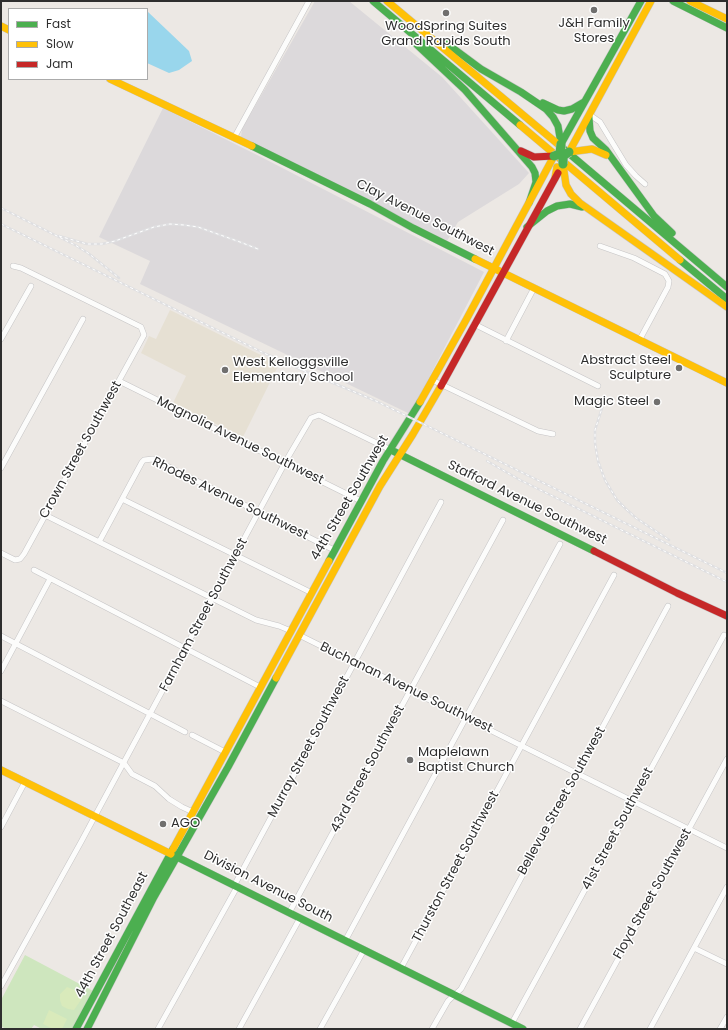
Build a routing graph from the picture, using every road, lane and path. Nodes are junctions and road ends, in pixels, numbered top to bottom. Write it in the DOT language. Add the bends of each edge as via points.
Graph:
graph roads {
  1 [pos="309,1"];
  2 [pos="373,1"];
  3 [pos="387,1"];
  4 [pos="391,1"];
  5 [pos="641,1"];
  6 [pos="651,1"];
  7 [pos="673,1"];
  8 [pos="690,1"];
  9 [pos="727,20"];
  10 [pos="727,28"];
  11 [pos="613,61"];
  12 [pos="112,80"];
  13 [pos="521,92"];
  14 [pos="584,102"];
  15 [pos="590,116"];
  16 [pos="234,138"];
  17 [pos="508,138"];
  18 [pos="561,156"];
  19 [pos="609,156"];
  20 [pos="645,184"];
  21 [pos="529,203"];
  22 [pos="592,213"];
  23 [pos="527,227"];
  24 [pos="600,246"];
  25 [pos="13,266"];
  26 [pos="498,270"];
  27 [pos="727,280"];
  28 [pos="31,286"];
  29 [pos="727,287"];
  30 [pos="534,288"];
  31 [pos="727,299"];
  32 [pos="727,307"];
  33 [pos="83,319"];
  34 [pos="474,324"];
  35 [pos="1,339"];
  36 [pos="640,339"];
  37 [pos="506,341"];
  38 [pos="432,380"];
  39 [pos="119,381"];
  40 [pos="727,383"];
  41 [pos="441,384"];
  42 [pos="598,386"];
  43 [pos="315,416"];
  44 [pos="553,434"];
  45 [pos="395,452"];
  46 [pos="285,463"];
  47 [pos="1,468"];
  48 [pos="122,499"];
  49 [pos="360,501"];
  50 [pos="441,502"];
  51 [pos="259,512"];
  52 [pos="45,515"];
  53 [pos="503,520"];
  54 [pos="99,542"];
  55 [pos="560,544"];
  56 [pos="334,550"];
  57 [pos="1,553"];
  58 [pos="236,555"];
  59 [pos="325,568"];
  60 [pos="34,570"];
  61 [pos="614,575"];
  62 [pos="50,579"];
  63 [pos="323,591"];
  64 [pos="312,593"];
  65 [pos="212,598"];
  66 [pos="668,606"];
  67 [pos="727,616"];
  68 [pos="295,633"];
  69 [pos="724,635"];
  70 [pos="1,636"];
  71 [pos="16,644"];
  72 [pos="185,648"];
  73 [pos="355,663"];
  74 [pos="1,671"];
  75 [pos="260,687"];
  76 [pos="410,690"];
  77 [pos="1,701"];
  78 [pos="248,709"];
  79 [pos="150,714"];
  80 [pos="466,718"];
  81 [pos="252,724"];
  82 [pos="237,730"];
  83 [pos="185,732"];
  84 [pos="192,735"];
  85 [pos="242,741"];
  86 [pos="521,746"];
  87 [pos="225,752"];
  88 [pos="727,759"];
  89 [pos="124,763"];
  90 [pos="228,767"];
  91 [pos="1,770"];
  92 [pos="577,774"];
  93 [pos="25,782"];
  94 [pos="633,801"];
  95 [pos="193,812"];
  96 [pos="95,816"];
  97 [pos="1,827"];
  98 [pos="689,829"];
  99 [pos="727,848"];
  100 [pos="174,855"];
  101 [pos="235,886"];
  102 [pos="727,887"];
  103 [pos="289,913"];
  104 [pos="300,918"];
  105 [pos="345,941"];
  106 [pos="694,948"];
  107 [pos="364,950"];
  108 [pos="727,964"];
  109 [pos="401,968"];
  110 [pos="1,986"];
  111 [pos="454,995"];
  112 [pos="727,1017"];
  113 [pos="512,1024"];
  114 [pos="76,1029"];
  115 [pos="87,1029"];
  116 [pos="158,1029"];
  117 [pos="239,1029"];
  118 [pos="320,1029"];
  119 [pos="432,1029"];
  120 [pos="523,1029"];
  121 [pos="580,1029"];
  122 [pos="650,1029"];
  123 [pos="720,1029"];
  1 -- 16 [label="street"];
  2 -- 17 [label="main road" via="460,85"];
  2 -- 31 [label="main road"];
  3 -- 29 [label="main road"];
  4 -- 13 [label="main road" via="476,65"];
  5 -- 11 [label="main road" via="621,38"];
  6 -- 11 [label="main road, 44th Street Southwest"];
  7 -- 10 [label="main road"];
  8 -- 9 [label="main road"];
  11 -- 14 [label="main road, 44th Street Southwest"];
  11 -- 15 [label="main road, 44th Street Southwest" via="601,96"];
  12 -- 16 [label="main road, Clay Avenue Southwest"];
  13 -- 14 [label="main road" via="558,110 569,110"];
  13 -- 18 [label="main road" via="550,113 558,126"];
  14 -- 18 [label="main road, 44th Street Southwest"];
  15 -- 18 [label="main road, 44th Street Southwest"];
  15 -- 19 [label="main road" via="590,131 593,138"];
  15 -- 20 [label="street" via="600,122 626,165"];
  16 -- 26 [label="main road, Clay Avenue Southwest"];
  17 -- 18 [label="main road" via="534,157"];
  17 -- 21 [label="main road" via="535,173 535,186"];
  18 -- 19 [label="main road" via="592,149"];
  18 -- 21 [label="main road, 44th Street Southwest"];
  18 -- 22 [label="main road" via="566,185 571,194"];
  18 -- 23 [label="main road, 44th Street Southwest"];
  19 -- 27 [label="main road" via="658,220"];
  21 -- 26 [label="main road, 44th Street Southwest"];
  22 -- 23 [label="main road" via="576,205 561,205 547,211"];
  22 -- 32 [label="main road"];
  23 -- 26 [label="main road, 44th Street Southwest"];
  24 -- 36 [label="street" via="634,258 665,274 669,281"];
  25 -- 39 [label="street, Crown Street Southwest" via="141,327 144,335"];
  26 -- 30 [label="main road, Clay Avenue Southwest"];
  26 -- 34 [label="main road, 44th Street Southwest"];
  26 -- 38 [label="main road, 44th Street Southwest"];
  28 -- 35 [label="street"];
  30 -- 36 [label="main road, Clay Avenue Southwest"];
  30 -- 37 [label="street"];
  33 -- 47 [label="street"];
  34 -- 37 [label="street"];
  34 -- 41 [label="main road, 44th Street Southwest"];
  36 -- 40 [label="main road, Clay Avenue Southwest"];
  37 -- 42 [label="street"];
  38 -- 41 [label="street"];
  38 -- 45 [label="main road, 44th Street Southwest"];
  39 -- 46 [label="street, Magnolia Avenue Southwest"];
  39 -- 52 [label="street, Crown Street Southwest"];
  41 -- 44 [label="street" via="538,430"];
  41 -- 45 [label="main road, 44th Street Southwest" via="413,434"];
  43 -- 45 [label="street, Stafford Avenue Southwest" via="319,415"];
  43 -- 46 [label="street, Farnham Street Southwest" via="306,425"];
  45 -- 49 [label="main road, 44th Street Southwest" via="383,461"];
  45 -- 63 [label="main road, 44th Street Southwest" via="380,486"];
  45 -- 67 [label="main road, Stafford Avenue Southwest" via="673,592"];
  46 -- 49 [label="street, Magnolia Avenue Southwest"];
  46 -- 51 [label="street, Farnham Street Southwest"];
  48 -- 51 [label="street, Rhodes Avenue Southwest" via="142,462 152,459"];
  48 -- 54 [label="street"];
  48 -- 58 [label="street"];
  49 -- 56 [label="main road, 44th Street Southwest"];
  50 -- 73 [label="street, Murray Street Southwest"];
  51 -- 56 [label="street, Rhodes Avenue Southwest"];
  51 -- 58 [label="street, Farnham Street Southwest"];
  52 -- 54 [label="street, Buchanan Avenue Southwest"];
  52 -- 57 [label="street, Crown Street Southwest" via="20,559 15,560"];
  53 -- 76 [label="street, 43rd Street Southwest"];
  54 -- 65 [label="street, Buchanan Avenue Southwest"];
  55 -- 80 [label="street"];
  56 -- 59 [label="main road, 44th Street Southwest"];
  58 -- 64 [label="street"];
  58 -- 65 [label="street, Farnham Street Southwest"];
  59 -- 63 [label="main road" via="328,572"];
  59 -- 64 [label="main road, 44th Street Southwest"];
  60 -- 62 [label="street"];
  61 -- 86 [label="street, Thurston Street Southwest"];
  62 -- 71 [label="street"];
  62 -- 72 [label="street"];
  63 -- 68 [label="main road, 44th Street Southwest"];
  64 -- 68 [label="main road, 44th Street Southwest"];
  65 -- 68 [label="street, Buchanan Avenue Southwest" via="256,620"];
  65 -- 72 [label="street, Farnham Street Southwest"];
  66 -- 92 [label="street, Bellevue Street Southwest"];
  68 -- 73 [label="street, Buchanan Avenue Southwest"];
  68 -- 75 [label="main road, 44th Street Southwest"];
  68 -- 81 [label="main road, 44th Street Southwest"];
  69 -- 94 [label="street, 41st Street Southwest"];
  70 -- 71 [label="street"];
  71 -- 74 [label="street"];
  71 -- 79 [label="street"];
  72 -- 75 [label="street"];
  72 -- 79 [label="street, Farnham Street Southwest"];
  73 -- 76 [label="street, Buchanan Avenue Southwest"];
  73 -- 101 [label="street, Murray Street Southwest"];
  75 -- 78 [label="main road, 44th Street Southwest"];
  76 -- 80 [label="street, Buchanan Avenue Southwest"];
  76 -- 103 [label="street, 43rd Street Southwest"];
  77 -- 89 [label="street"];
  78 -- 81 [label="main road" via="249,721"];
  78 -- 82 [label="main road, 44th Street Southwest"];
  79 -- 83 [label="street"];
  79 -- 89 [label="street, Farnham Street Southwest"];
  80 -- 86 [label="street, Buchanan Avenue Southwest"];
  80 -- 105 [label="street"];
  81 -- 85 [label="main road, 44th Street Southwest"];
  82 -- 85 [label="main road"];
  82 -- 87 [label="main road, 44th Street Southwest"];
  84 -- 87 [label="street"];
  85 -- 90 [label="main road, 44th Street Southwest"];
  86 -- 92 [label="street, Buchanan Avenue Southwest"];
  86 -- 109 [label="street, Thurston Street Southwest"];
  87 -- 90 [label="main road"];
  87 -- 95 [label="main road, 44th Street Southwest"];
  88 -- 98 [label="street, Floyd Street Southwest"];
  89 -- 95 [label="street" via="132,774"];
  89 -- 96 [label="street, Farnham Street Southwest"];
  90 -- 100 [label="main road, 44th Street Southwest"];
  91 -- 93 [label="main road, Division Avenue South"];
  92 -- 94 [label="street, Buchanan Avenue Southwest"];
  92 -- 111 [label="street, Bellevue Street Southwest" via="461,989"];
  93 -- 96 [label="main road, Division Avenue South"];
  93 -- 97 [label="street"];
  94 -- 98 [label="street, Buchanan Avenue Southwest"];
  94 -- 113 [label="street, 41st Street Southwest"];
  95 -- 100 [label="main road, 44th Street Southwest"];
  96 -- 100 [label="main road, Division Avenue South"];
  96 -- 110 [label="street, Farnham Street Southwest"];
  98 -- 99 [label="street, Buchanan Avenue Southwest"];
  98 -- 121 [label="street, Floyd Street Southwest"];
  100 -- 101 [label="main road, Division Avenue South"];
  100 -- 114 [label="main road, 44th Street Southeast"];
  100 -- 115 [label="main road, 44th Street Southeast"];
  101 -- 103 [label="main road, Division Avenue South"];
  101 -- 116 [label="street, Murray Street Southwest"];
  102 -- 106 [label="street"];
  103 -- 104 [label="main road, Division Avenue South"];
  104 -- 105 [label="main road, Division Avenue South"];
  104 -- 117 [label="street"];
  105 -- 107 [label="main road, Division Avenue South"];
  106 -- 108 [label="street"];
  106 -- 122 [label="street"];
  107 -- 109 [label="main road, Division Avenue South"];
  107 -- 118 [label="street"];
  109 -- 111 [label="main road, Division Avenue South"];
  111 -- 113 [label="main road, Division Avenue South"];
  111 -- 119 [label="street, Bellevue Street Southwest"];
  112 -- 123 [label="street"];
  113 -- 120 [label="main road, Division Avenue South"];
}
